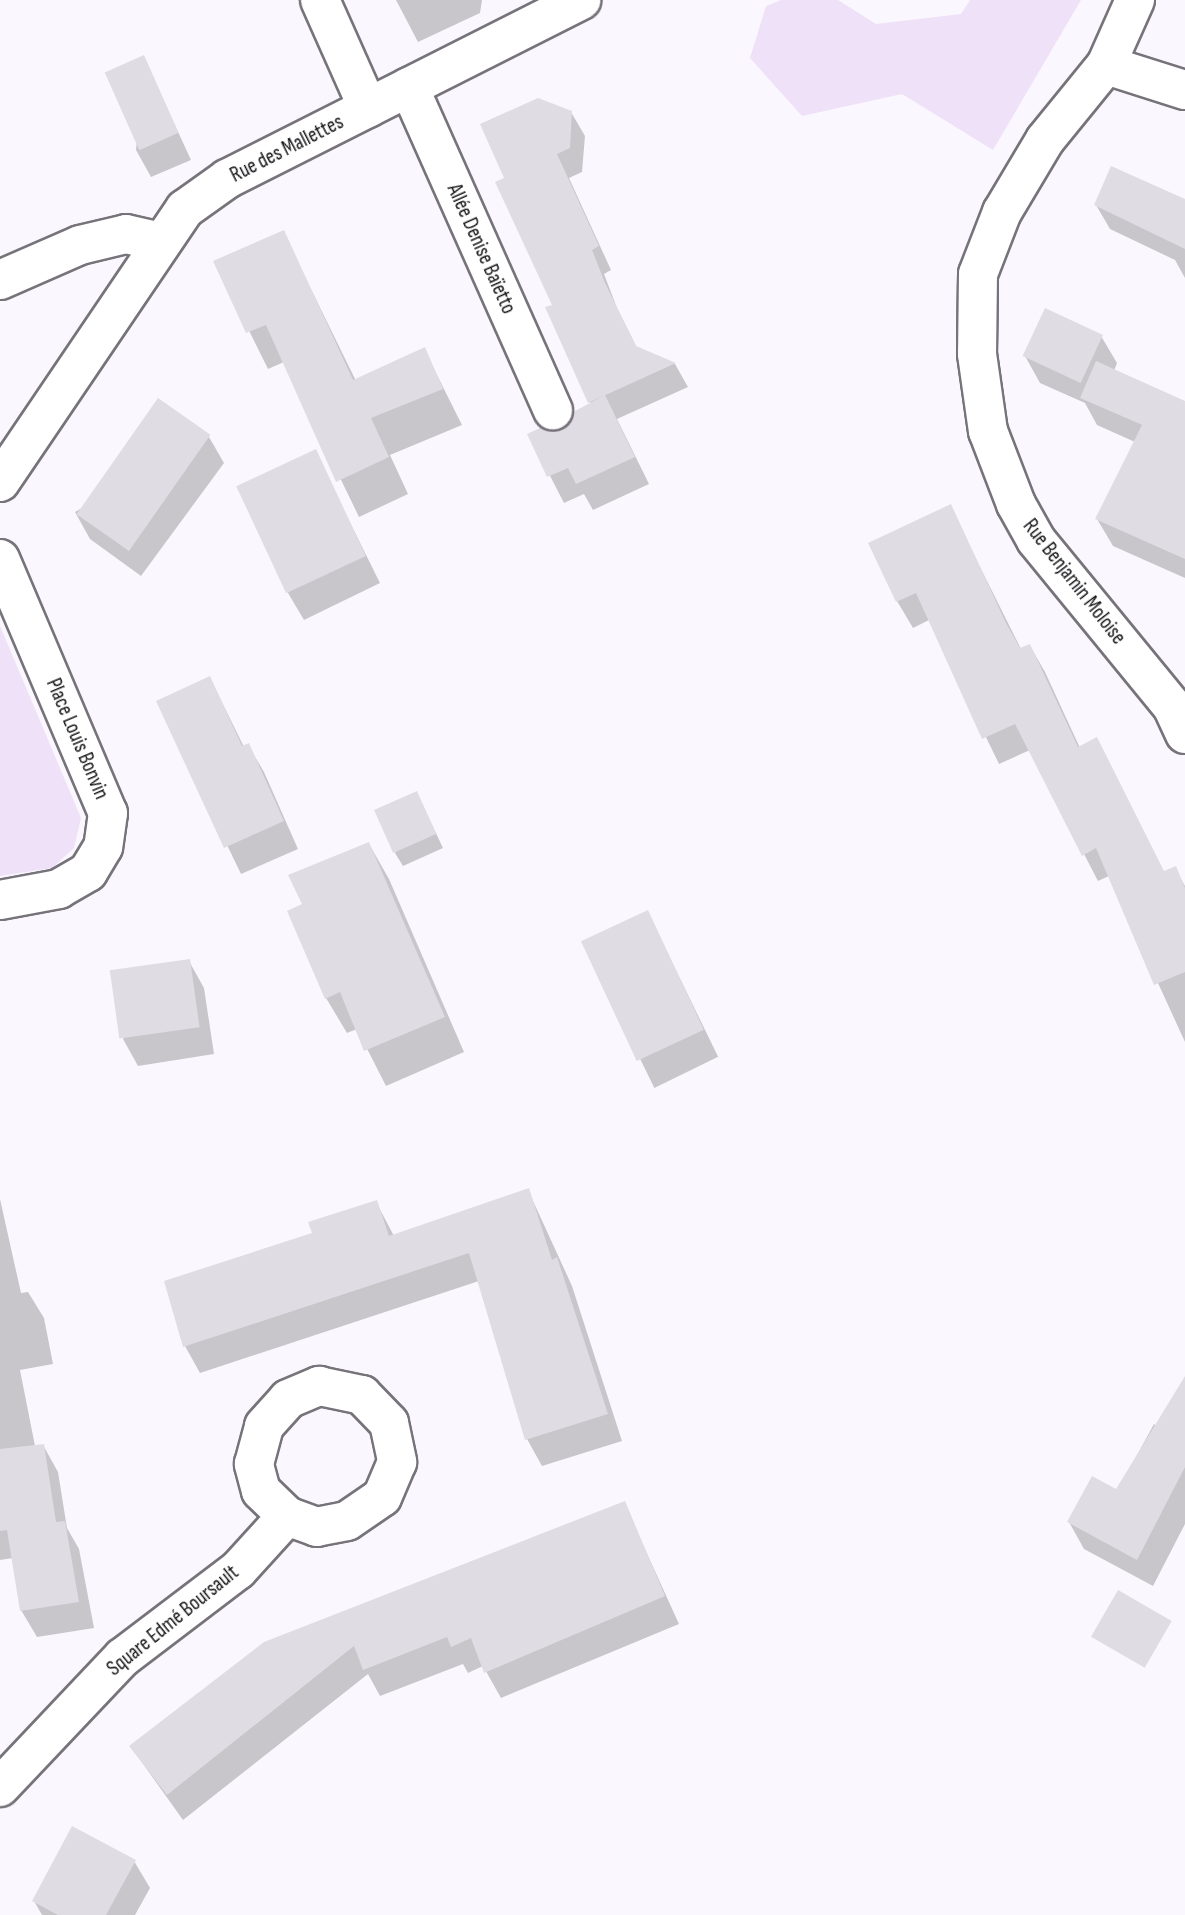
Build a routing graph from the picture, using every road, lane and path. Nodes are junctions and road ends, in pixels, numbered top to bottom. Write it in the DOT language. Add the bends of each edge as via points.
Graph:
graph roads {
  1 [pos="320,0"];
  2 [pos="581,0"];
  3 [pos="1135,0"];
  4 [pos="1107,65"];
  5 [pos="409,88"];
  6 [pos="1185,90"];
  7 [pos="368,108"];
  8 [pos="161,242"];
  9 [pos="0,280"];
  10 [pos="553,410"];
  11 [pos="0,482"];
  12 [pos="0,559"];
  13 [pos="1185,734"];
  14 [pos="0,900"];
  15 [pos="287,1516"];
  16 [pos="0,1787"];
  1 -- 7 [label="street"];
  2 -- 5 [label="street, Rue des Mallettes"];
  3 -- 4 [label="street, Rue Benjamin Moloise"];
  4 -- 6 [label="street"];
  4 -- 13 [label="street, Rue Benjamin Moloise" via="1045,141 1002,212 978,274 977,354 988,431 1036,540 1172,706"];
  5 -- 7 [label="street, Rue des Mallettes"];
  5 -- 10 [label="street, Allée Denise Baïetto"];
  7 -- 8 [label="street, Rue des Mallettes" via="226,179 185,208"];
  8 -- 9 [label="street" via="126,234 80,246"];
  8 -- 11 [label="street"];
  12 -- 14 [label="street, Place Louis Bonvin" via="108,813 103,848 88,872 59,889"];
  15 -- 16 [label="street, Square Edmé Boursault" via="238,1570 122,1658"];
}
